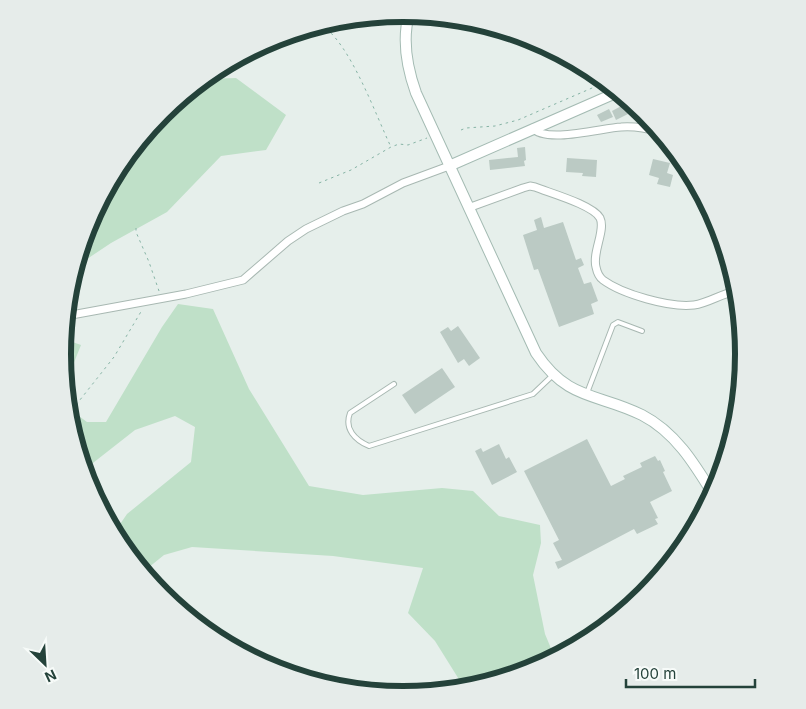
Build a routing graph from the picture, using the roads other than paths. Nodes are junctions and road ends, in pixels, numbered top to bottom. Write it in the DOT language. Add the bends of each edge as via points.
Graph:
graph roads {
  1 [pos="408,22"];
  2 [pos="610,95"];
  3 [pos="534,128"];
  4 [pos="646,129"];
  5 [pos="448,166"];
  6 [pos="468,208"];
  7 [pos="729,292"];
  8 [pos="74,315"];
  9 [pos="642,331"];
  10 [pos="553,375"];
  11 [pos="394,384"];
  12 [pos="586,396"];
  13 [pos="708,486"];
  1 -- 5 [label="street" via="409,70"];
  2 -- 3 [label="street"];
  3 -- 4 [label="street" via="538,133 548,135 622,127"];
  3 -- 5 [label="street"];
  5 -- 6 [label="street"];
  5 -- 8 [label="street" via="306,228 244,280"];
  6 -- 7 [label="street" via="530,186 568,199 600,217 602,226 594,260 602,280 635,295 682,305 694,305"];
  6 -- 10 [label="street" via="532,345"];
  9 -- 12 [label="lane" via="618,322 613,325"];
  10 -- 11 [label="lane" via="533,394 370,446 360,442 349,427 350,413"];
  10 -- 12 [label="street"];
  12 -- 13 [label="street" via="642,415 664,430 685,452"];
}
